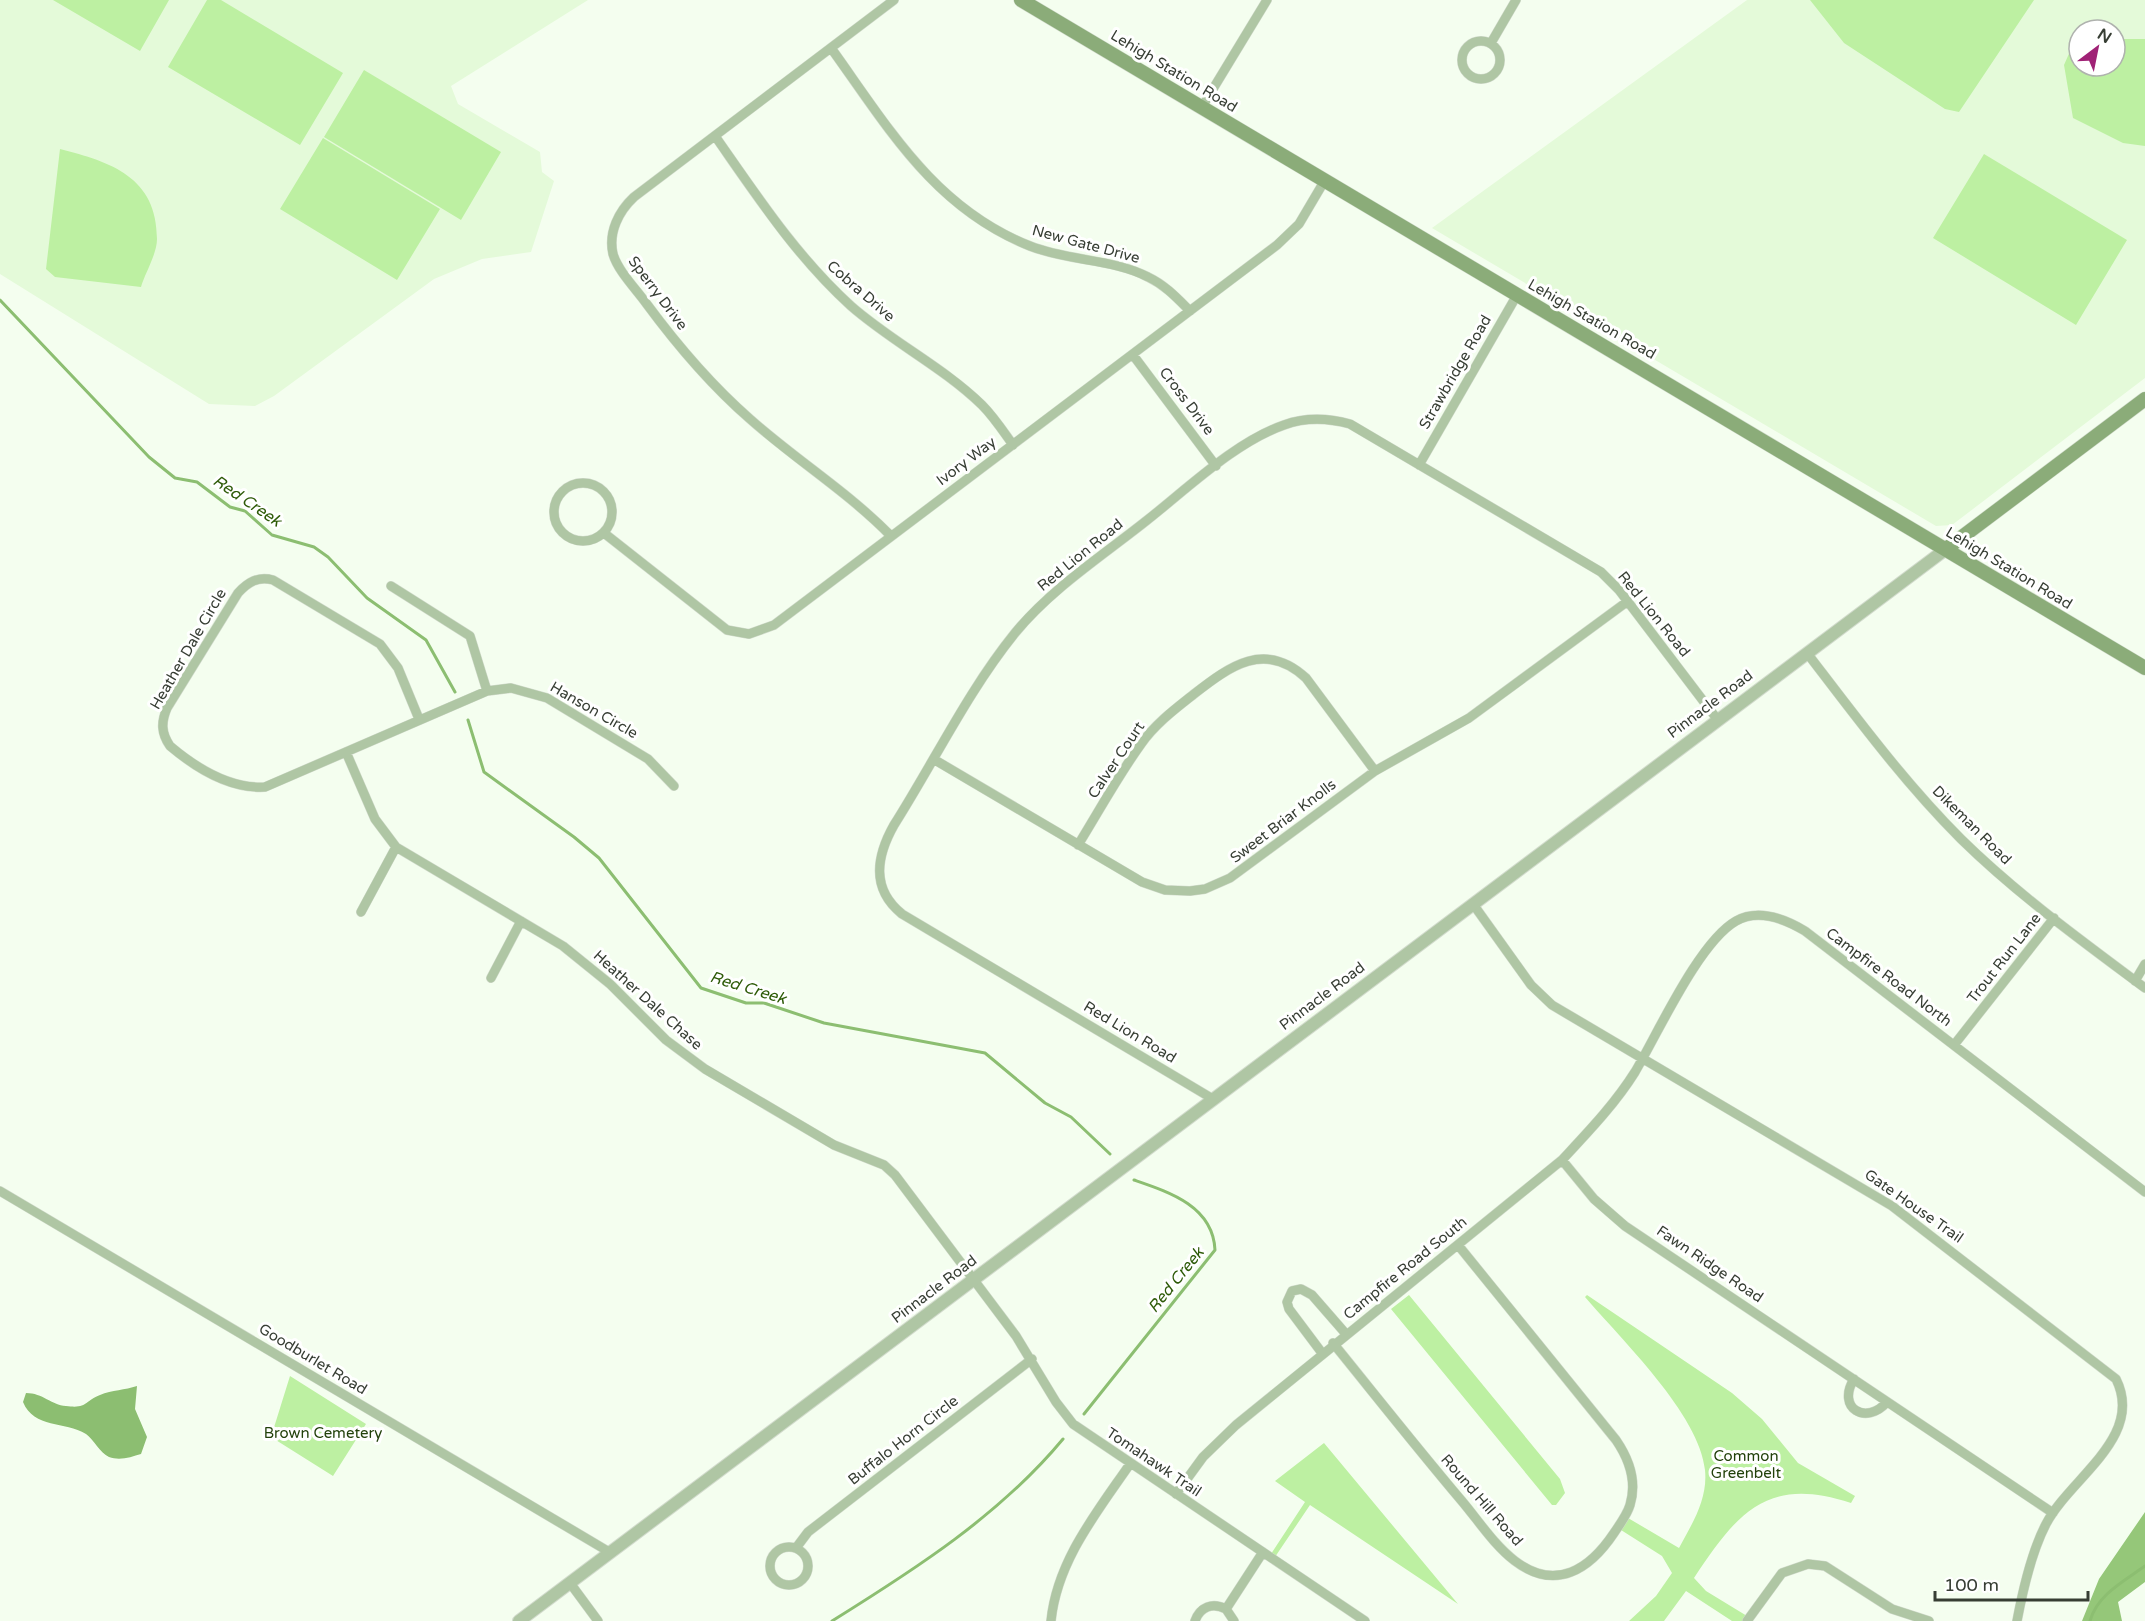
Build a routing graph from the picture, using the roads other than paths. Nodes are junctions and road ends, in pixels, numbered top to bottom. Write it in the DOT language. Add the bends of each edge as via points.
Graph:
graph roads {
  1 [pos="894,0"];
  2 [pos="1021,0"];
  3 [pos="1267,0"];
  4 [pos="1516,0"];
  5 [pos="1491,43"];
  6 [pos="831,48"];
  7 [pos="1202,107"];
  8 [pos="715,136"];
  9 [pos="1324,180"];
  10 [pos="1518,295"];
  11 [pos="1190,311"];
  12 [pos="1133,355"];
  13 [pos="2145,399"];
  14 [pos="1013,445"];
  15 [pos="1419,465"];
  16 [pos="1216,466"];
  17 [pos="604,533"];
  18 [pos="891,536"];
  19 [pos="1946,549"];
  20 [pos="392,586"];
  21 [pos="1628,601"];
  22 [pos="1807,653"];
  23 [pos="2145,668"];
  24 [pos="487,691"];
  25 [pos="419,719"];
  26 [pos="1718,719"];
  27 [pos="346,752"];
  28 [pos="935,760"];
  29 [pos="1375,771"];
  30 [pos="674,786"];
  31 [pos="1078,845"];
  32 [pos="396,847"];
  33 [pos="1473,904"];
  34 [pos="362,912"];
  35 [pos="2054,918"];
  36 [pos="521,921"];
  37 [pos="2145,964"];
  38 [pos="491,978"];
  39 [pos="2135,981"];
  40 [pos="2145,988"];
  41 [pos="1954,1045"];
  42 [pos="1643,1057"];
  43 [pos="1212,1099"];
  44 [pos="1562,1160"];
  45 [pos="0,1191"];
  46 [pos="2145,1192"];
  47 [pos="1458,1245"];
  48 [pos="974,1280"];
  49 [pos="1346,1334"];
  50 [pos="1334,1343"];
  51 [pos="1322,1353"];
  52 [pos="1032,1359"];
  53 [pos="1854,1379"];
  54 [pos="1887,1402"];
  55 [pos="1130,1464"];
  56 [pos="1176,1494"];
  57 [pos="2053,1513"];
  58 [pos="796,1548"];
  59 [pos="1263,1552"];
  60 [pos="611,1553"];
  61 [pos="570,1583"];
  62 [pos="1226,1609"];
  63 [pos="519,1621"];
  64 [pos="598,1621"];
  65 [pos="1051,1621"];
  66 [pos="1195,1621"];
  67 [pos="1234,1621"];
  68 [pos="1365,1621"];
  69 [pos="1747,1621"];
  70 [pos="1929,1621"];
  71 [pos="2017,1621"];
  1 -- 6 [label="street, Sperry Drive"];
  2 -- 7 [label="main road, Lehigh Station Road"];
  3 -- 7 [label="street"];
  4 -- 5 [label="street"];
  5 -- 5 [label="street" via="1501,58 1498,70 1489,78 1471,76 1463,65 1463,52 1478,40"];
  6 -- 8 [label="street, Sperry Drive"];
  6 -- 11 [label="street, New Gate Drive" via="917,167 956,204 1029,246 1149,277"];
  7 -- 9 [label="main road, Lehigh Station Road"];
  8 -- 14 [label="street, Cobra Drive" via="773,220 820,277 854,308 965,390"];
  8 -- 18 [label="street, Sperry Drive" via="627,203 612,235 616,261 667,331 726,398 866,510"];
  9 -- 10 [label="main road, Lehigh Station Road"];
  9 -- 11 [label="street, Ivory Way" via="1304,217 1286,237"];
  10 -- 15 [label="street, Strawbridge Road"];
  10 -- 19 [label="main road, Lehigh Station Road"];
  11 -- 12 [label="street, Ivory Way"];
  12 -- 14 [label="street, Ivory Way"];
  12 -- 16 [label="street, Cross Drive"];
  13 -- 19 [label="main road, Pinnacle Road"];
  14 -- 18 [label="street, Ivory Way"];
  15 -- 16 [label="street, Red Lion Road" via="1350,424 1326,419 1281,426"];
  15 -- 21 [label="street, Red Lion Road" via="1591,566 1611,580"];
  16 -- 28 [label="street, Red Lion Road" via="1034,612 986,674"];
  17 -- 17 [label="street" via="612,515 600,489 582,483 564,490 554,506 561,532 578,541"];
  17 -- 18 [label="street, Ivory Way" via="715,623 749,634 774,625"];
  19 -- 22 [label="street, Pinnacle Road"];
  19 -- 23 [label="main road, Lehigh Station Road"];
  20 -- 24 [label="street" via="470,636"];
  21 -- 26 [label="street, Red Lion Road"];
  21 -- 29 [label="street, Sweet Briar Knolls" via="1469,718"];
  22 -- 26 [label="street, Pinnacle Road"];
  22 -- 35 [label="street, Dikeman Road" via="1932,808 1992,867"];
  24 -- 25 [label="street, Hanson Circle"];
  24 -- 30 [label="street, Hanson Circle" via="511,688 547,698 648,759"];
  25 -- 27 [label="street, Heather Dale Circle"];
  25 -- 27 [label="street, Heather Dale Circle" via="393,659 373,637 273,579 250,582 231,603 167,708 162,724 166,740 208,773 255,788 279,783"];
  26 -- 33 [label="street, Pinnacle Road"];
  27 -- 32 [label="street, Heather Dale Chase" via="375,819"];
  28 -- 31 [label="street, Sweet Briar Knolls"];
  28 -- 43 [label="street, Red Lion Road" via="881,851 878,874 889,901 902,914"];
  29 -- 31 [label="street, Sweet Briar Knolls" via="1242,870 1205,889 1177,891 1153,887"];
  29 -- 31 [label="street, Calver Court" via="1298,670 1275,660 1247,661 1220,675 1155,727"];
  32 -- 34 [label="street"];
  32 -- 36 [label="street, Heather Dale Chase"];
  33 -- 42 [label="street, Gate House Trail" via="1540,995"];
  33 -- 43 [label="street, Pinnacle Road"];
  35 -- 39 [label="street, Dikeman Road"];
  35 -- 41 [label="street, Trout Run Lane"];
  36 -- 38 [label="street"];
  36 -- 48 [label="street, Heather Dale Chase" via="591,968 666,1040 705,1069 834,1145 884,1165"];
  37 -- 39 [label="street"];
  39 -- 40 [label="street, Dikeman Road"];
  41 -- 42 [label="street, Campfire Road North" via="1805,931 1788,921 1760,916 1738,920 1716,936"];
  41 -- 46 [label="street, Campfire Road North"];
  42 -- 44 [label="street, Campfire Road South" via="1606,1111"];
  42 -- 57 [label="street, Gate House Trail" via="1892,1206 2116,1379 2127,1400 2122,1430"];
  43 -- 48 [label="street, Pinnacle Road"];
  44 -- 47 [label="street, Campfire Road South"];
  44 -- 53 [label="street, Fawn Ridge Road" via="1594,1199 1625,1226"];
  45 -- 60 [label="street, Goodburlet Road"];
  47 -- 49 [label="street, Campfire Road South"];
  47 -- 50 [label="street, Round Hill Road" via="1616,1440 1630,1465 1630,1504 1609,1540 1588,1564 1578,1571 1551,1575 1516,1562"];
  48 -- 52 [label="street, Tomahawk Trail"];
  48 -- 60 [label="street, Pinnacle Road"];
  49 -- 50 [label="street, Campfire Road South"];
  49 -- 51 [label="street" via="1312,1294 1301,1289 1292,1291 1288,1309"];
  50 -- 51 [label="street, Campfire Road South"];
  51 -- 56 [label="street, Campfire Road South" via="1218,1441"];
  52 -- 55 [label="street, Tomahawk Trail" via="1073,1424"];
  52 -- 58 [label="street, Buffalo Horn Circle" via="808,1532"];
  53 -- 54 [label="street, Fawn Ridge Road"];
  53 -- 54 [label="street" via="1847,1395 1849,1404 1857,1411 1875,1413"];
  54 -- 57 [label="street, Fawn Ridge Road"];
  55 -- 56 [label="street, Tomahawk Trail"];
  55 -- 65 [label="street" via="1067,1564"];
  56 -- 59 [label="street, Tomahawk Trail"];
  57 -- 71 [label="street, Gate House Trail" via="2028,1572"];
  58 -- 58 [label="street, Buffalo Horn Circle" via="806,1556 808,1568 802,1580 785,1584 772,1572 771,1560 778,1550"];
  59 -- 62 [label="street"];
  59 -- 68 [label="street, Tomahawk Trail"];
  60 -- 61 [label="street, Pinnacle Road"];
  61 -- 63 [label="street, Pinnacle Road"];
  61 -- 64 [label="street"];
  62 -- 66 [label="street" via="1207,1606"];
  62 -- 67 [label="street"];
  69 -- 70 [label="street" via="1776,1578 1789,1568 1808,1564 1825,1566 1892,1609"];
}
